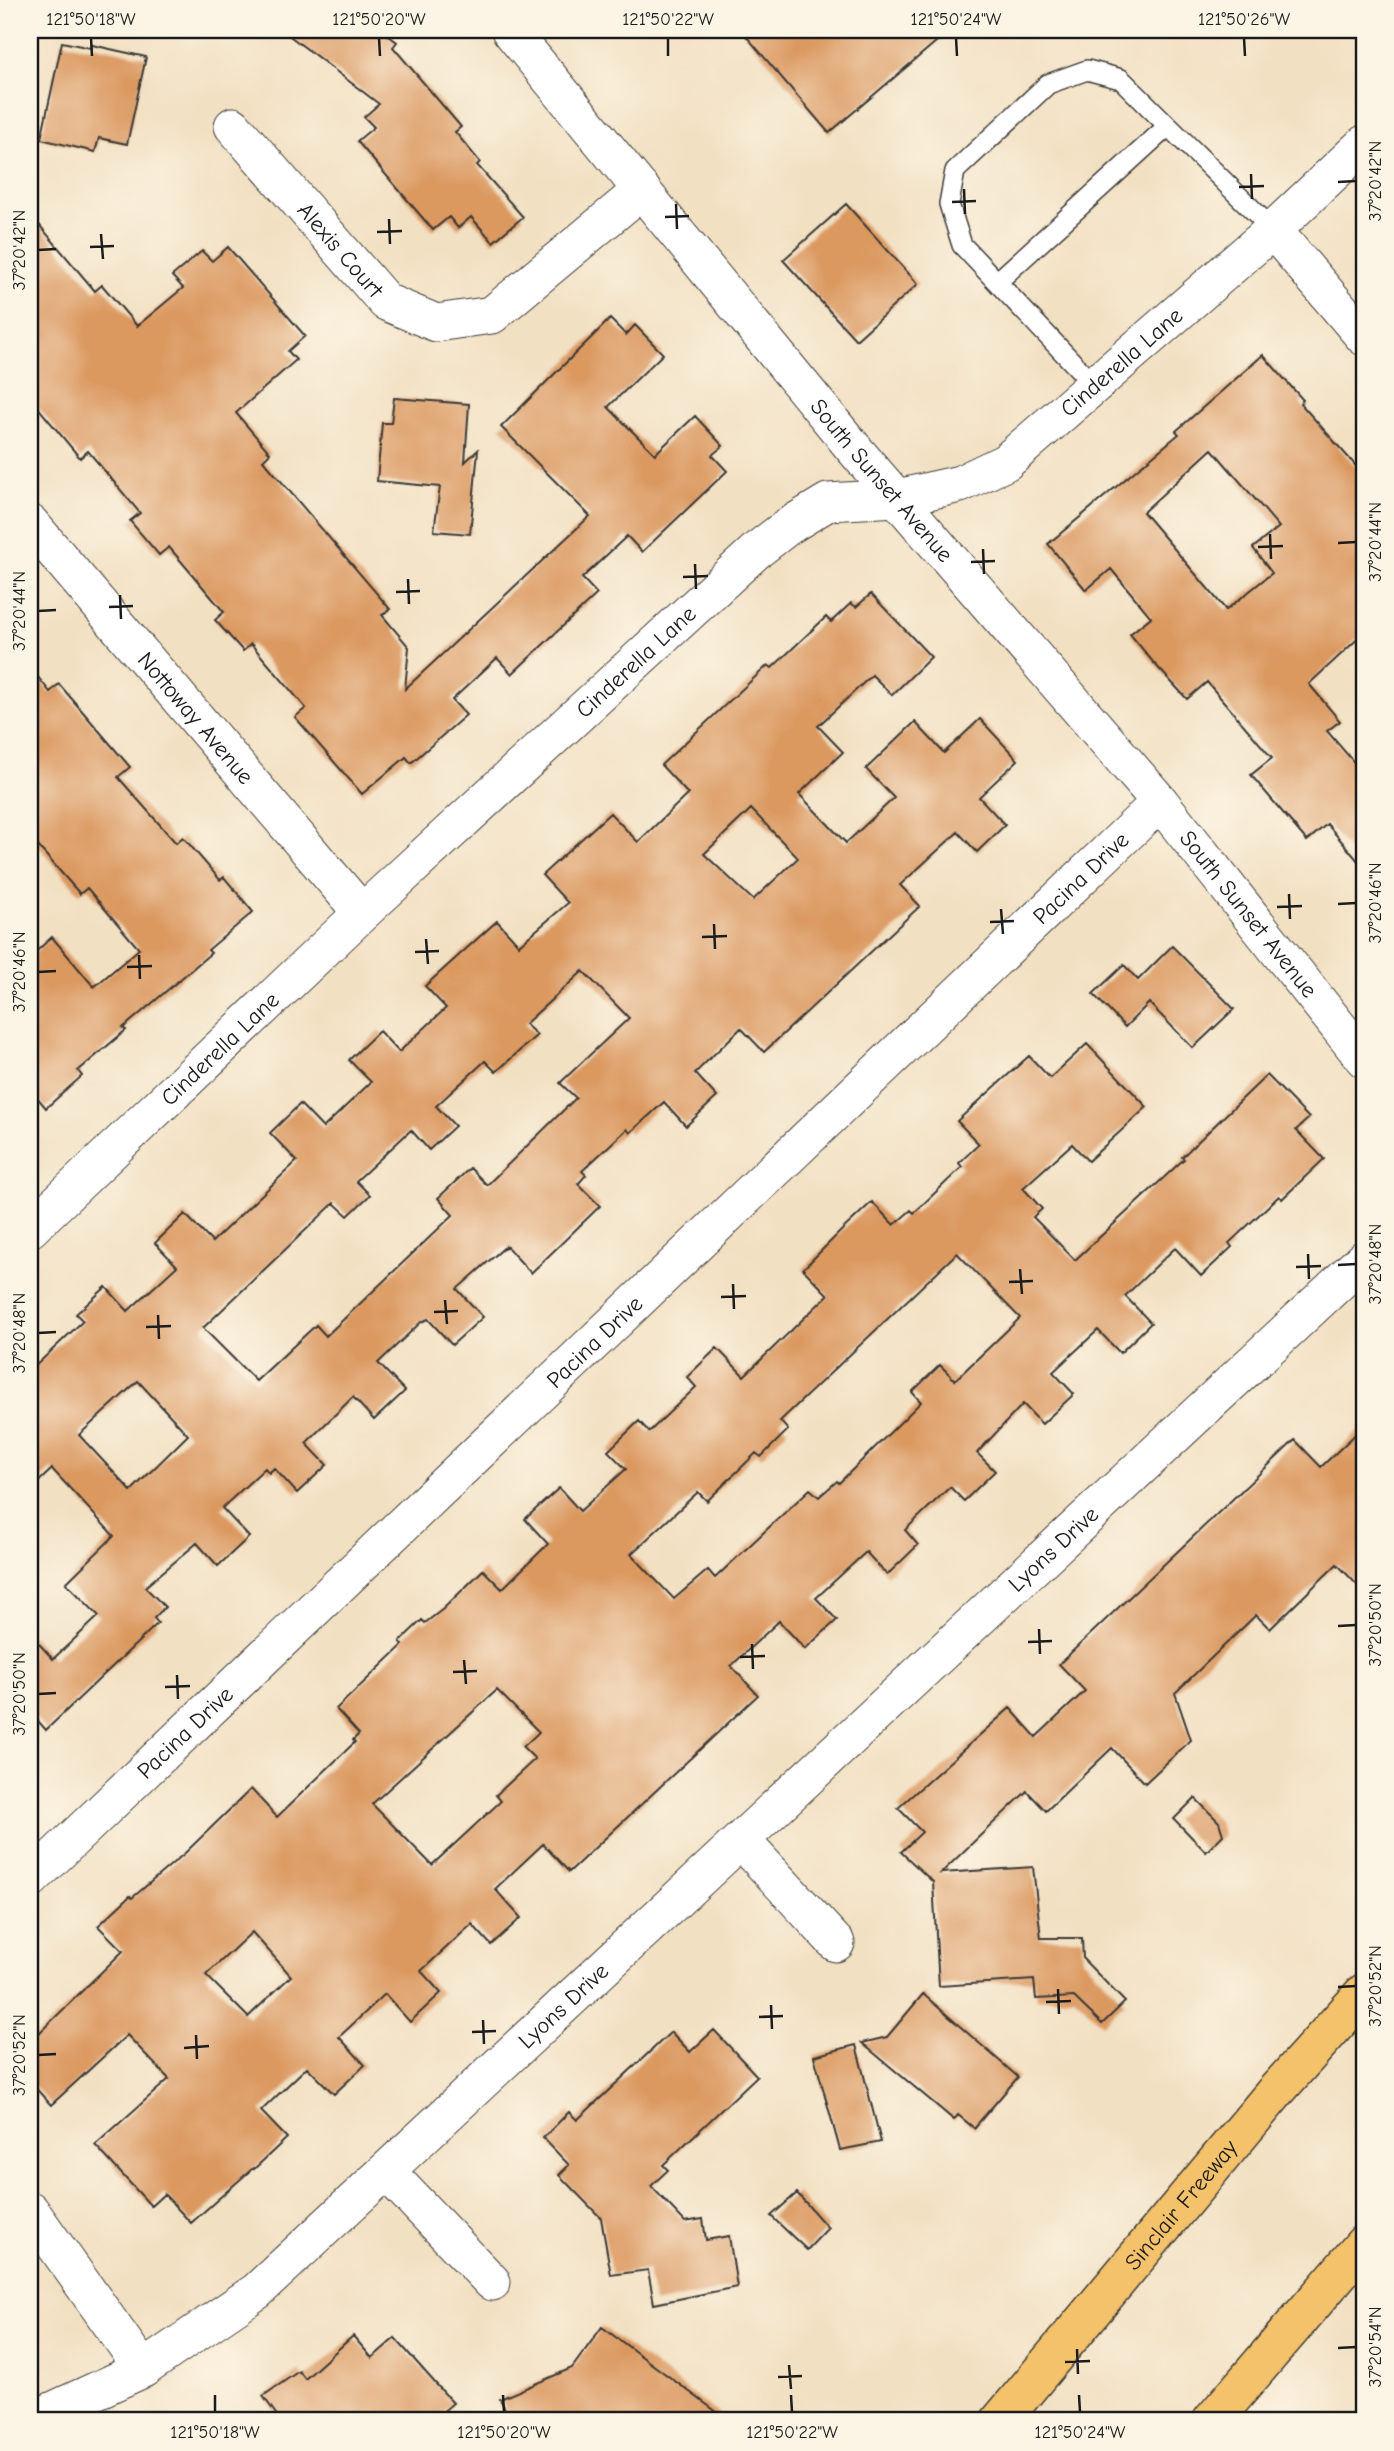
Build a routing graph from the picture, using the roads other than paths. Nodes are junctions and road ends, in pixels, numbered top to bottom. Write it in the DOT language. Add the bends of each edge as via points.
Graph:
graph roads {
  1 [pos="510,30"];
  2 [pos="233,126"];
  3 [pos="1168,126"];
  4 [pos="1364,144"];
  5 [pos="642,190"];
  6 [pos="1273,230"];
  7 [pos="996,282"];
  8 [pos="1364,337"];
  9 [pos="1094,385"];
  10 [pos="897,498"];
  11 [pos="30,523"];
  12 [pos="1160,802"];
  13 [pos="362,914"];
  14 [pos="1364,1059"];
  15 [pos="30,1229"];
  16 [pos="1364,1259"];
  17 [pos="741,1840"];
  18 [pos="30,1880"];
  19 [pos="836,1943"];
  20 [pos="1364,1993"];
  21 [pos="386,2171"];
  22 [pos="30,2210"];
  23 [pos="1364,2244"];
  24 [pos="492,2282"];
  25 [pos="143,2369"];
  26 [pos="30,2421"];
  27 [pos="1000,2421"];
  28 [pos="1212,2421"];
  1 -- 5 [label="street, South Sunset Avenue"];
  2 -- 5 [label="street, Alexis Court" via="386,302 436,323 492,315"];
  3 -- 6 [label="lane"];
  3 -- 7 [label="lane"];
  3 -- 7 [label="lane" via="1121,79 1087,70 1048,84 955,172 949,204 962,245"];
  4 -- 6 [label="street, Cinderella Lane"];
  5 -- 10 [label="street, South Sunset Avenue"];
  6 -- 8 [label="street"];
  6 -- 9 [label="street, Cinderella Lane"];
  7 -- 9 [label="lane"];
  9 -- 10 [label="street, Cinderella Lane" via="1006,462 960,484"];
  10 -- 12 [label="street, South Sunset Avenue"];
  10 -- 13 [label="street, Cinderella Lane" via="828,502 756,551"];
  11 -- 13 [label="street, Nottoway Avenue"];
  12 -- 14 [label="street, South Sunset Avenue"];
  12 -- 18 [label="street, Pacina Drive"];
  13 -- 15 [label="street, Cinderella Lane"];
  16 -- 17 [label="street, Lyons Drive"];
  17 -- 19 [label="street"];
  17 -- 21 [label="street, Lyons Drive"];
  20 -- 27 [label="highway, Sinclair Freeway" via="1275,2092"];
  21 -- 24 [label="street"];
  21 -- 25 [label="street, Lyons Drive" via="257,2291"];
  22 -- 25 [label="street"];
  23 -- 28 [label="highway"];
  25 -- 26 [label="street, Lyons Drive"];
}
